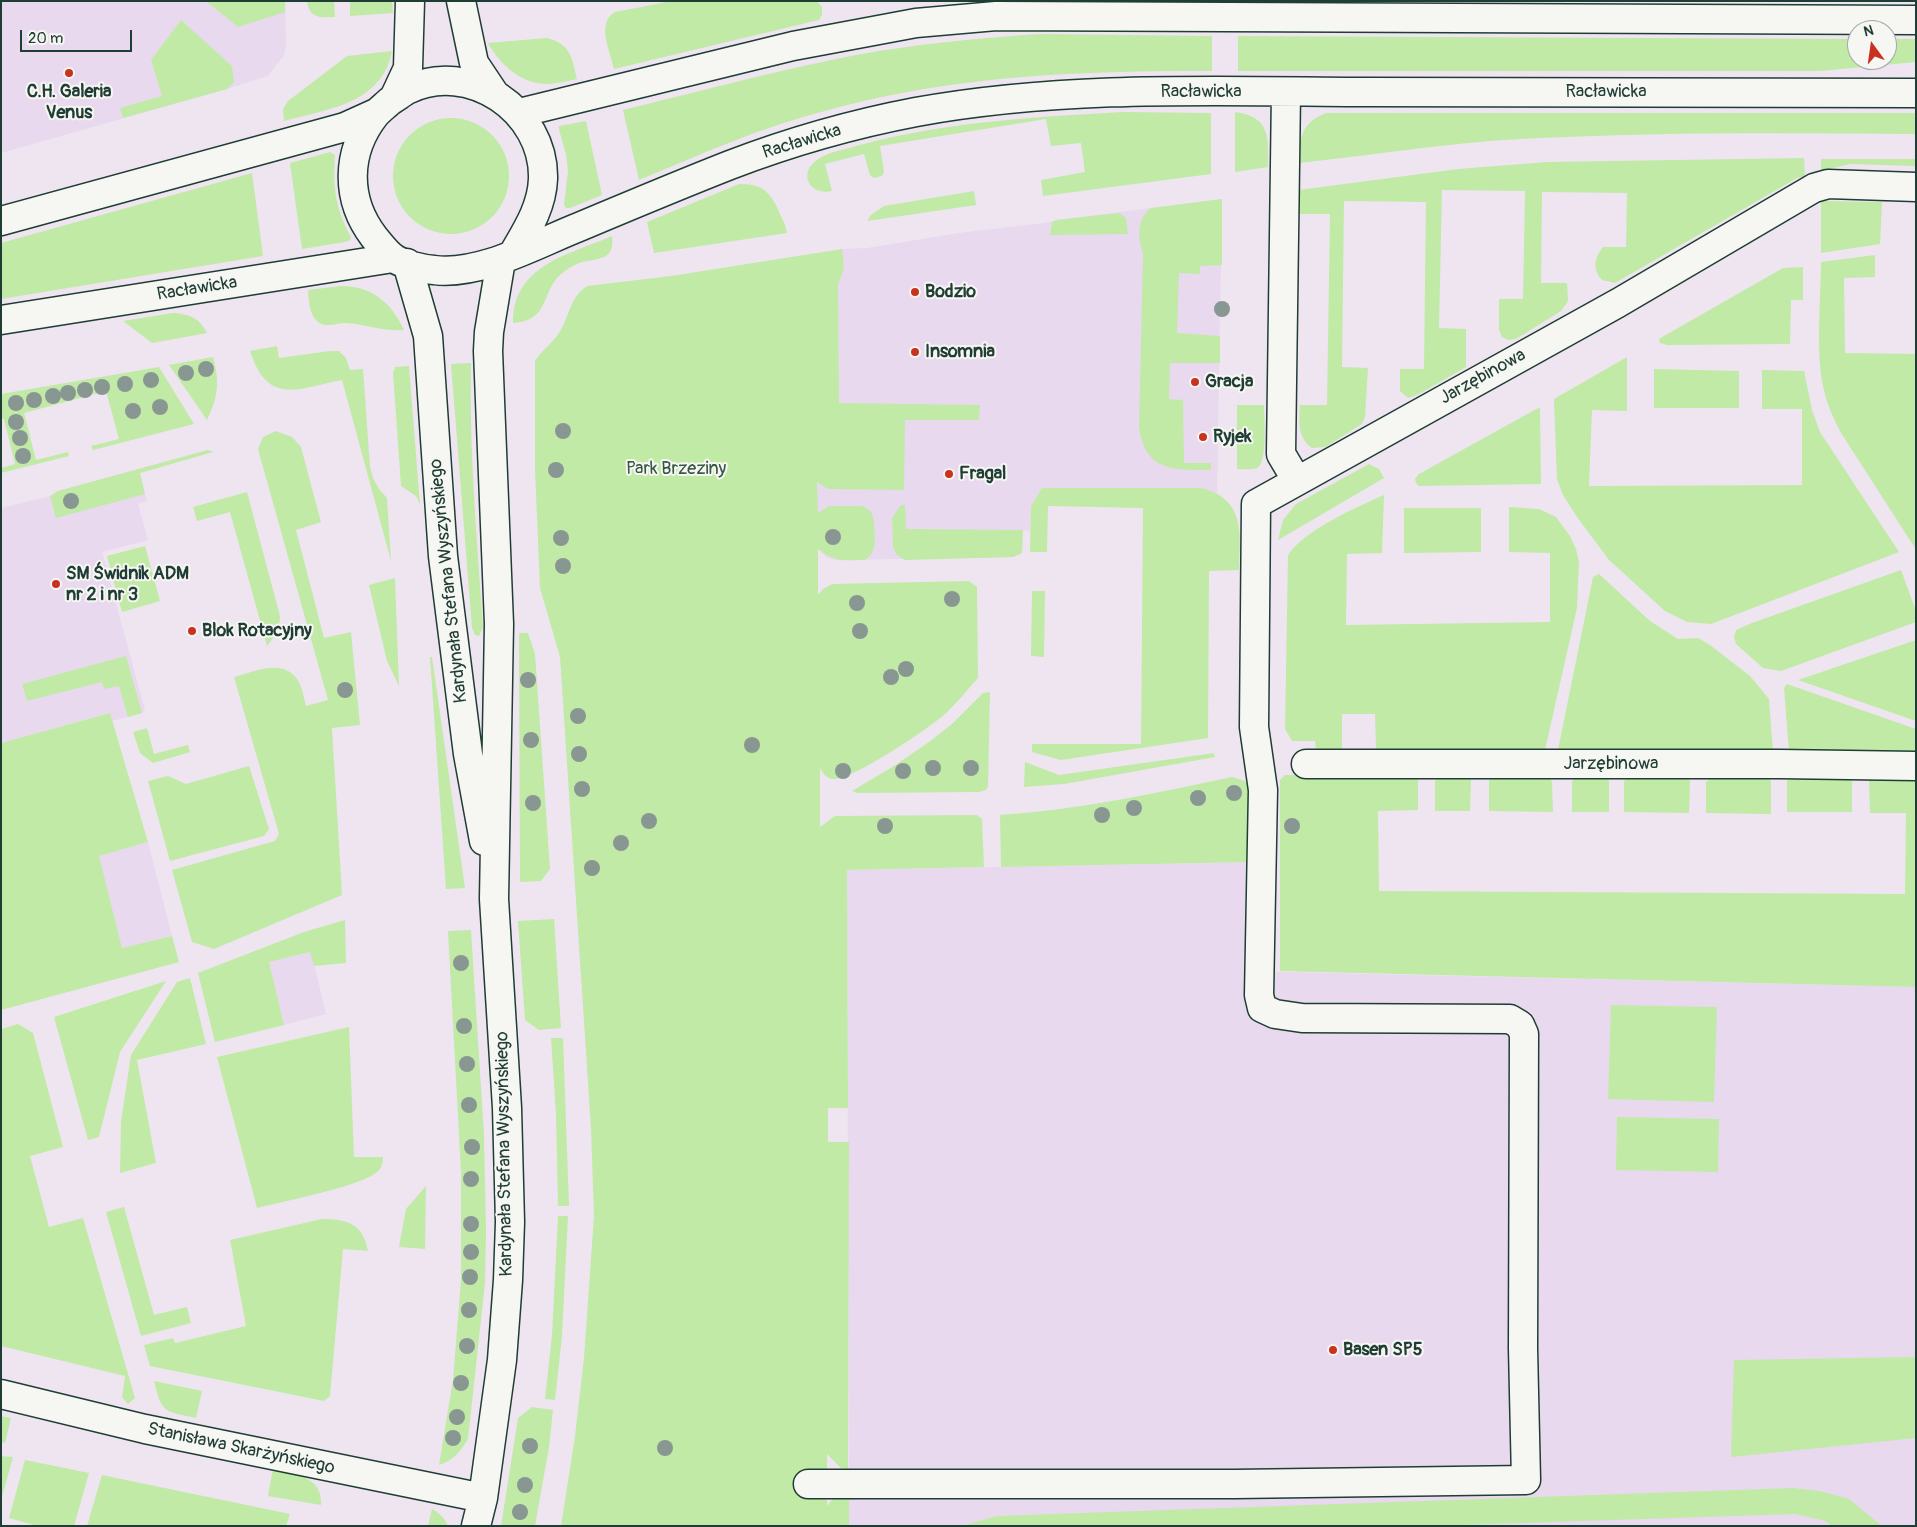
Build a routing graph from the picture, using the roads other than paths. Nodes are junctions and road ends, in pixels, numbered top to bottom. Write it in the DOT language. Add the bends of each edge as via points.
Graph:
graph roads {
  1 [pos="410,1"];
  2 [pos="461,1"];
  3 [pos="1044,8"];
  4 [pos="1916,20"];
  5 [pos="1286,92"];
  6 [pos="1916,92"];
  7 [pos="494,94"];
  8 [pos="385,105"];
  9 [pos="519,113"];
  10 [pos="1916,187"];
  11 [pos="1,221"];
  12 [pos="507,257"];
  13 [pos="400,261"];
  14 [pos="1,320"];
  15 [pos="1297,481"];
  16 [pos="1306,764"];
  17 [pos="1916,766"];
  18 [pos="494,899"];
  19 [pos="1,1394"];
  20 [pos="808,1484"];
  21 [pos="483,1498"];
  22 [pos="476,1526"];
  1 -- 8 [label="street" via="408,68"];
  2 -- 7 [label="street" via="474,63"];
  3 -- 4 [label="street"];
  3 -- 9 [label="street" via="872,30 793,46"];
  5 -- 6 [label="street, Racławicka"];
  5 -- 12 [label="street, Racławicka" via="1134,92 1052,96 913,113 774,149"];
  5 -- 15 [label="street" via="1281,454"];
  7 -- 8 [label="street" via="478,86 455,81 431,82 407,89"];
  7 -- 9 [label="street"];
  8 -- 11 [label="street" via="345,127"];
  8 -- 13 [label="street" via="356,147 352,173 354,200 364,224"];
  9 -- 12 [label="street, Kardynała Stefana Wyszyńskiego" via="540,151 543,176 540,202 529,226"];
  10 -- 15 [label="street, Jarzębinowa" via="1828,184 1814,188 1618,303"];
  12 -- 13 [label="street, Racławicka" via="463,271 431,270"];
  12 -- 18 [label="street, Kardynała Stefana Wyszyńskiego" via="489,332 488,351 498,624"];
  13 -- 14 [label="street, Racławicka"];
  13 -- 18 [label="street, Kardynała Stefana Wyszyńskiego" via="428,336 443,556 468,754"];
  15 -- 20 [label="street, Jarzębinowa" via="1256,504 1254,727 1263,790 1259,987 1262,1008 1275,1014 1302,1018 1510,1019 1520,1025 1524,1034 1526,1480"];
  16 -- 17 [label="street, Jarzębinowa"];
  18 -- 21 [label="street, Kardynała Stefana Wyszyńskiego" via="507,1108 510,1222 502,1360"];
  19 -- 21 [label="street, Stanisława Skarżyńskiego" via="145,1429"];
  21 -- 22 [label="street, Kardynała Stefana Wyszyńskiego"];
}
